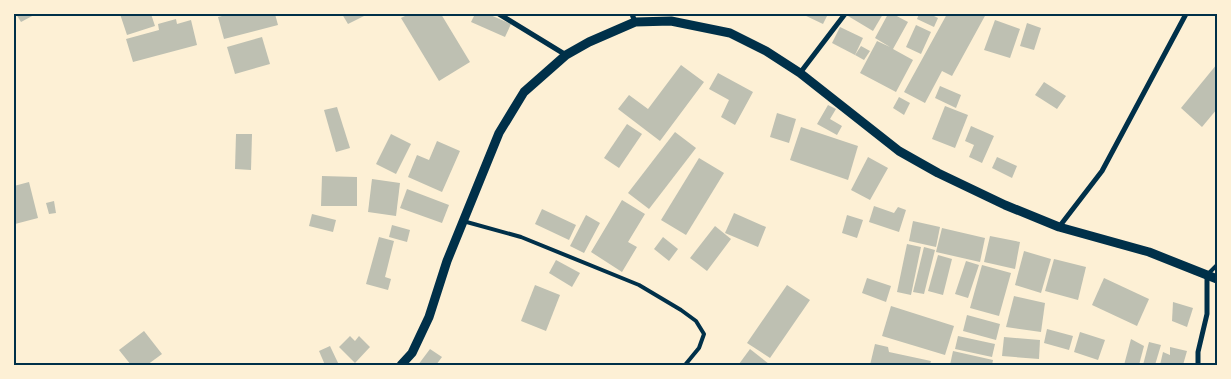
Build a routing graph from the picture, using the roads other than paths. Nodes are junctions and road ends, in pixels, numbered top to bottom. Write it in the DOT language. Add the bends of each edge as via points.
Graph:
graph roads {
  1 [pos="499,14"];
  2 [pos="845,14"];
  3 [pos="1186,14"];
  4 [pos="634,18"];
  5 [pos="566,54"];
  6 [pos="800,74"];
  7 [pos="463,221"];
  8 [pos="1059,227"];
  9 [pos="1217,265"];
  10 [pos="1207,275"];
  11 [pos="1217,279"];
  12 [pos="401,365"];
  13 [pos="685,365"];
  14 [pos="1198,365"];
  1 -- 5 [label="street"];
  2 -- 6 [label="street"];
  3 -- 8 [label="street" via="1102,172"];
  4 -- 5 [label="street"];
  4 -- 6 [label="street" via="672,21 730,33 766,51"];
  5 -- 7 [label="street" via="519,100 499,133"];
  6 -- 8 [label="street" via="899,151 988,197"];
  7 -- 12 [label="street" via="429,317 412,353"];
  7 -- 13 [label="lane" via="530,240 638,285 681,310 696,321 704,334 699,348"];
  8 -- 10 [label="street" via="1149,252"];
  9 -- 10 [label="lane"];
  10 -- 11 [label="street"];
  10 -- 14 [label="street" via="1207,314"];
}
